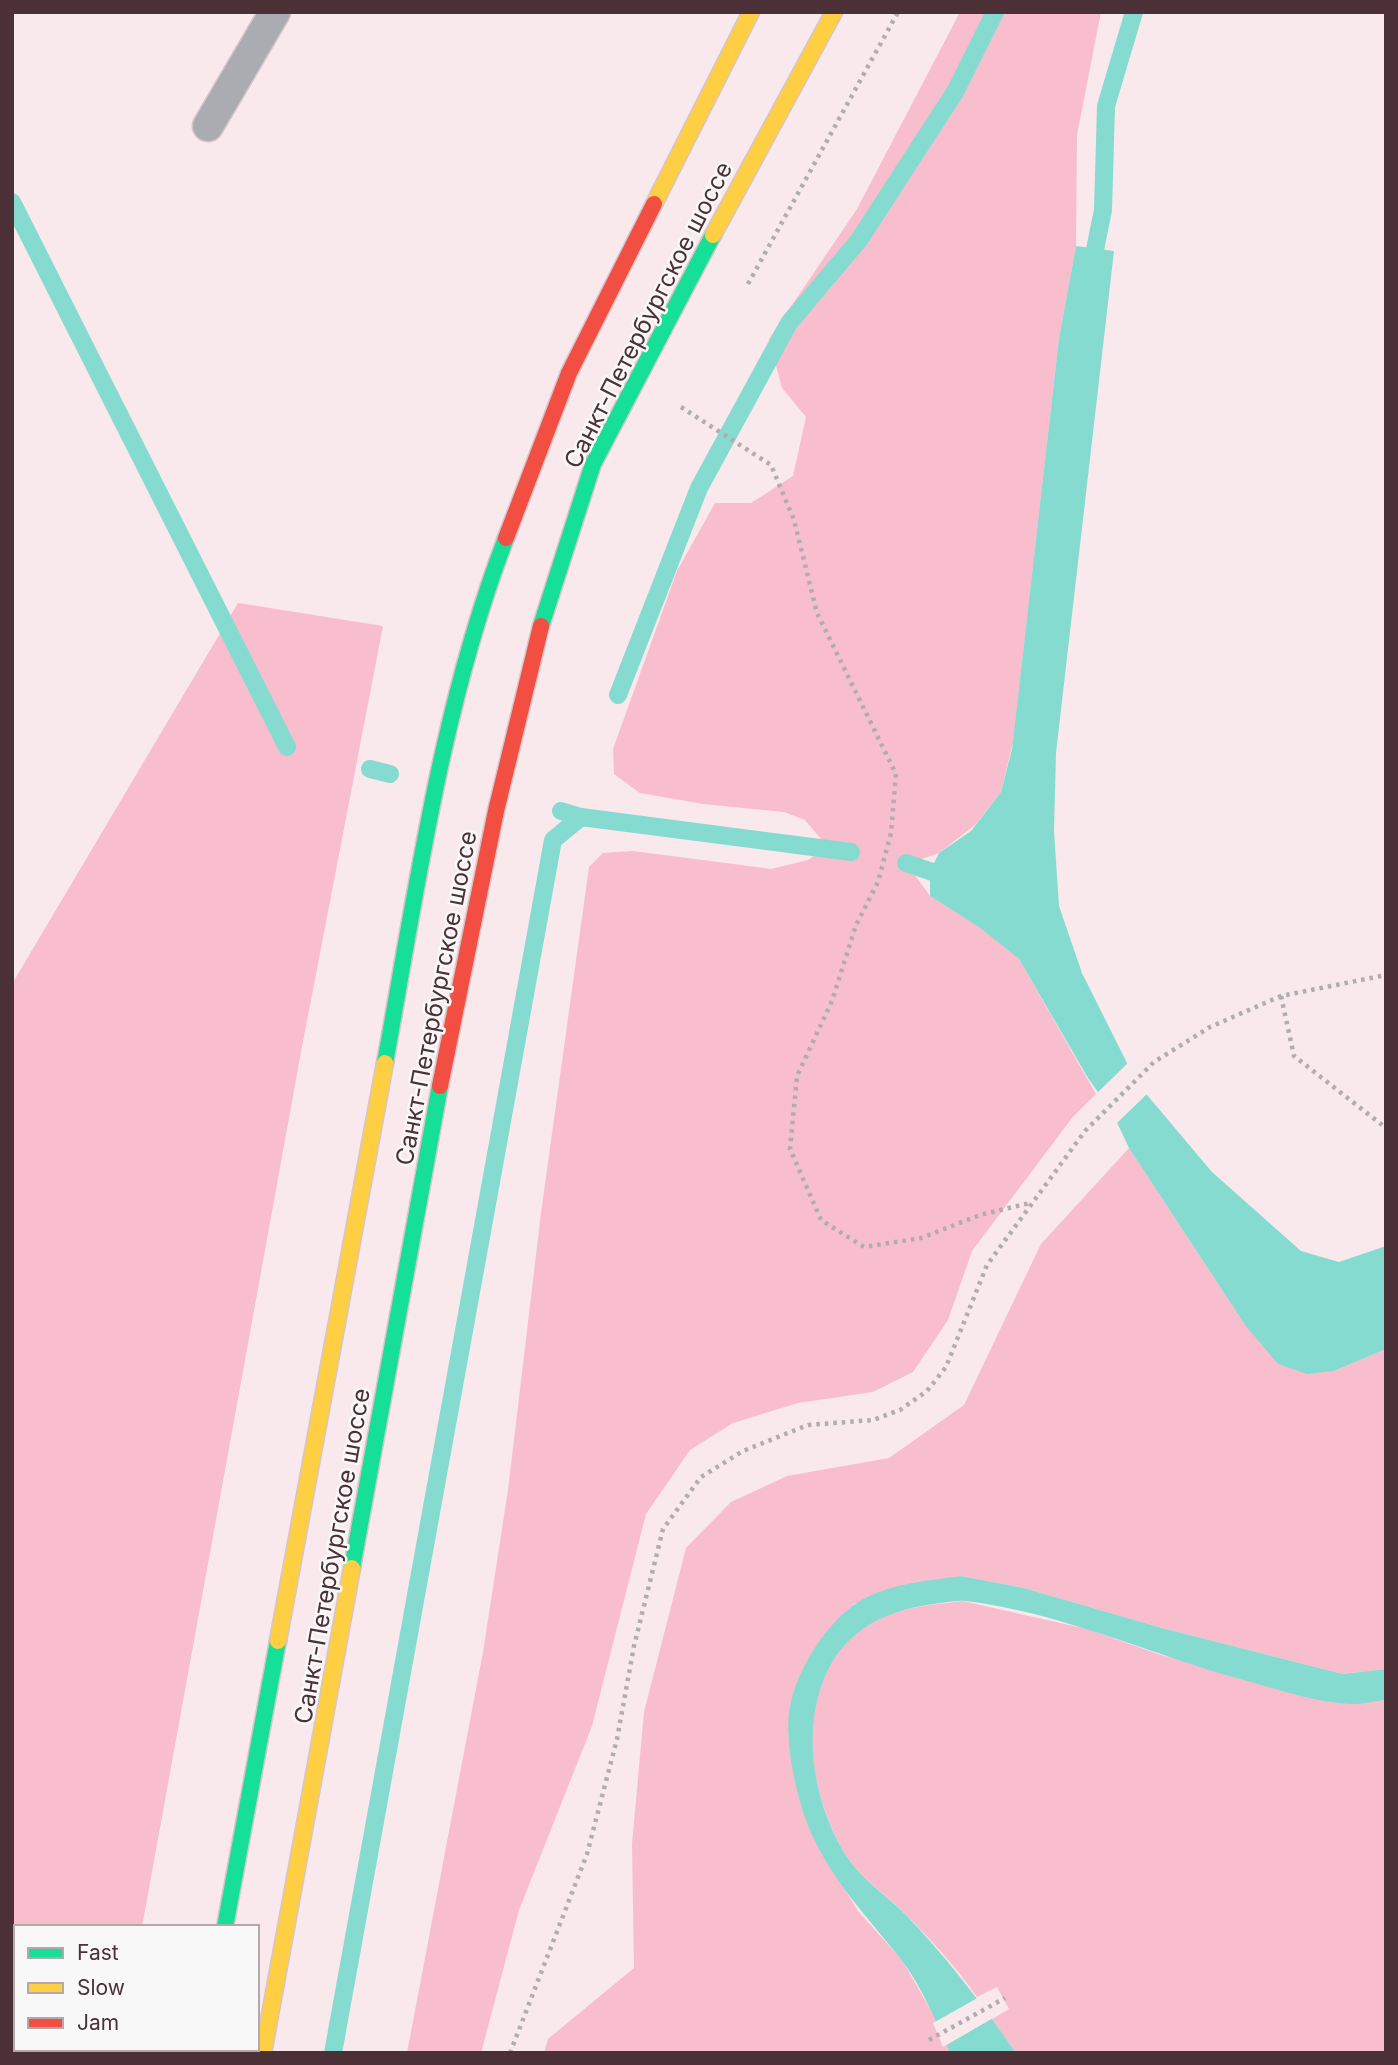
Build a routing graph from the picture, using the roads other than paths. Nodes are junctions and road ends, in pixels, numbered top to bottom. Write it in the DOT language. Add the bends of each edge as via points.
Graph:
graph roads {
  1 [pos="275,12"];
  2 [pos="751,12"];
  3 [pos="834,12"];
  4 [pos="208,126"];
  5 [pos="225,1925"];
  6 [pos="263,2053"];
  1 -- 4 [label="lane"];
  2 -- 5 [label="main road, Санкт-Петербургское шоссе" via="569,373 482,600 434,797"];
  3 -- 6 [label="main road, Санкт-Петербургское шоссе" via="593,464 544,612 452,1023"];
}
